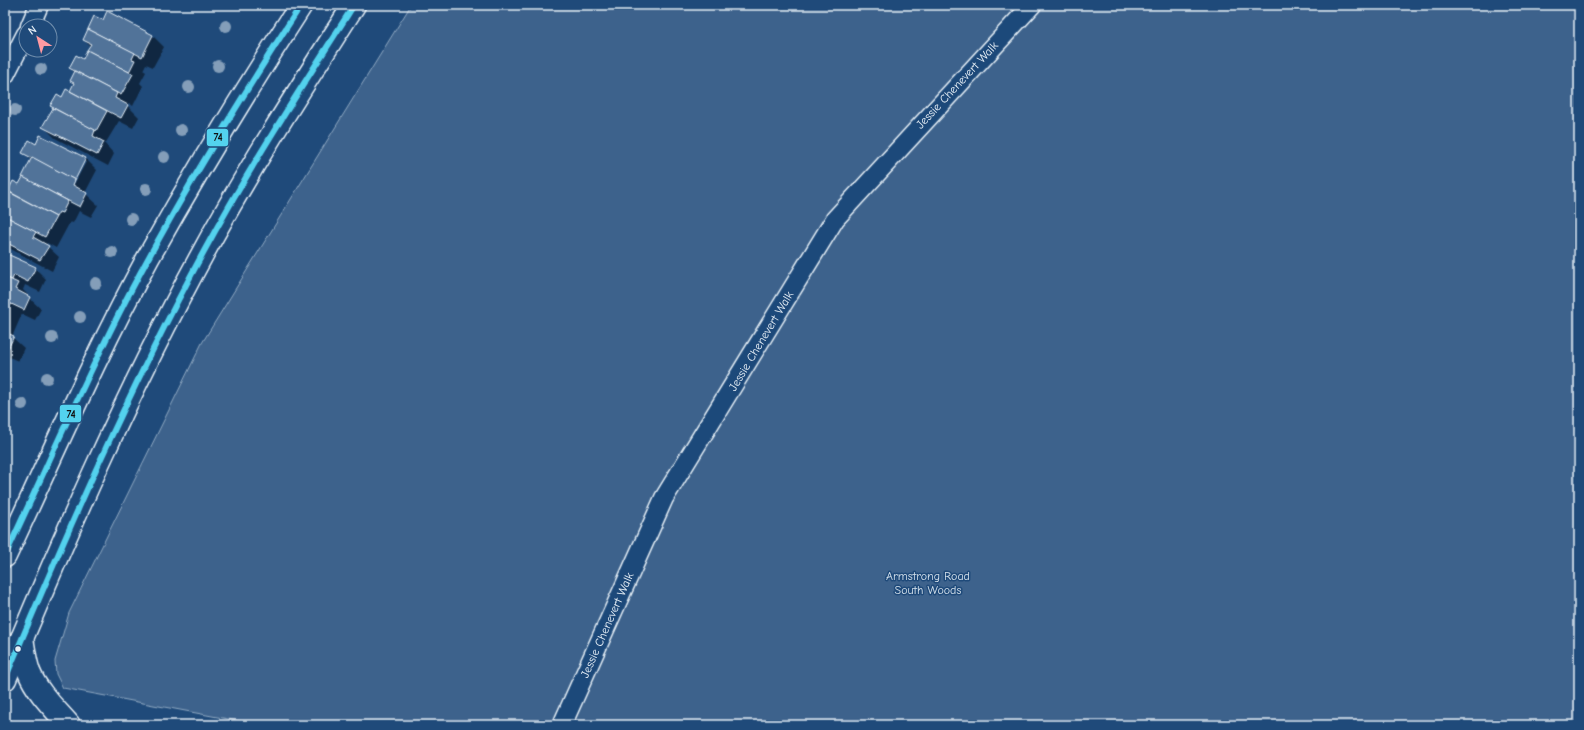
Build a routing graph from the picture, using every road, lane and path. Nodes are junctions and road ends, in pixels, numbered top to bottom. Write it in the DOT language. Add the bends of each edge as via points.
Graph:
graph roads {
  1 [pos="39,5"];
  2 [pos="301,5"];
  3 [pos="354,5"];
  4 [pos="1032,5"];
  5 [pos="33,18"];
  6 [pos="18,50"];
  7 [pos="5,75"];
  8 [pos="40,482"];
  9 [pos="5,534"];
  10 [pos="5,556"];
  11 [pos="22,638"];
  12 [pos="5,679"];
  13 [pos="69,725"];
  14 [pos="562,725"];
  1 -- 5 [label="street"];
  2 -- 8 [label="main road" via="200,165 148,259 76,400"];
  3 -- 11 [label="main road" via="256,160 203,252 119,420"];
  4 -- 14 [label="street, Jessie Chenevert Walk" via="835,219 664,498"];
  6 -- 7 [label="street"];
  8 -- 9 [label="main road"];
  8 -- 10 [label="main road"];
  11 -- 12 [label="main road"];
  11 -- 13 [label="main road" via="32,680"];
}
